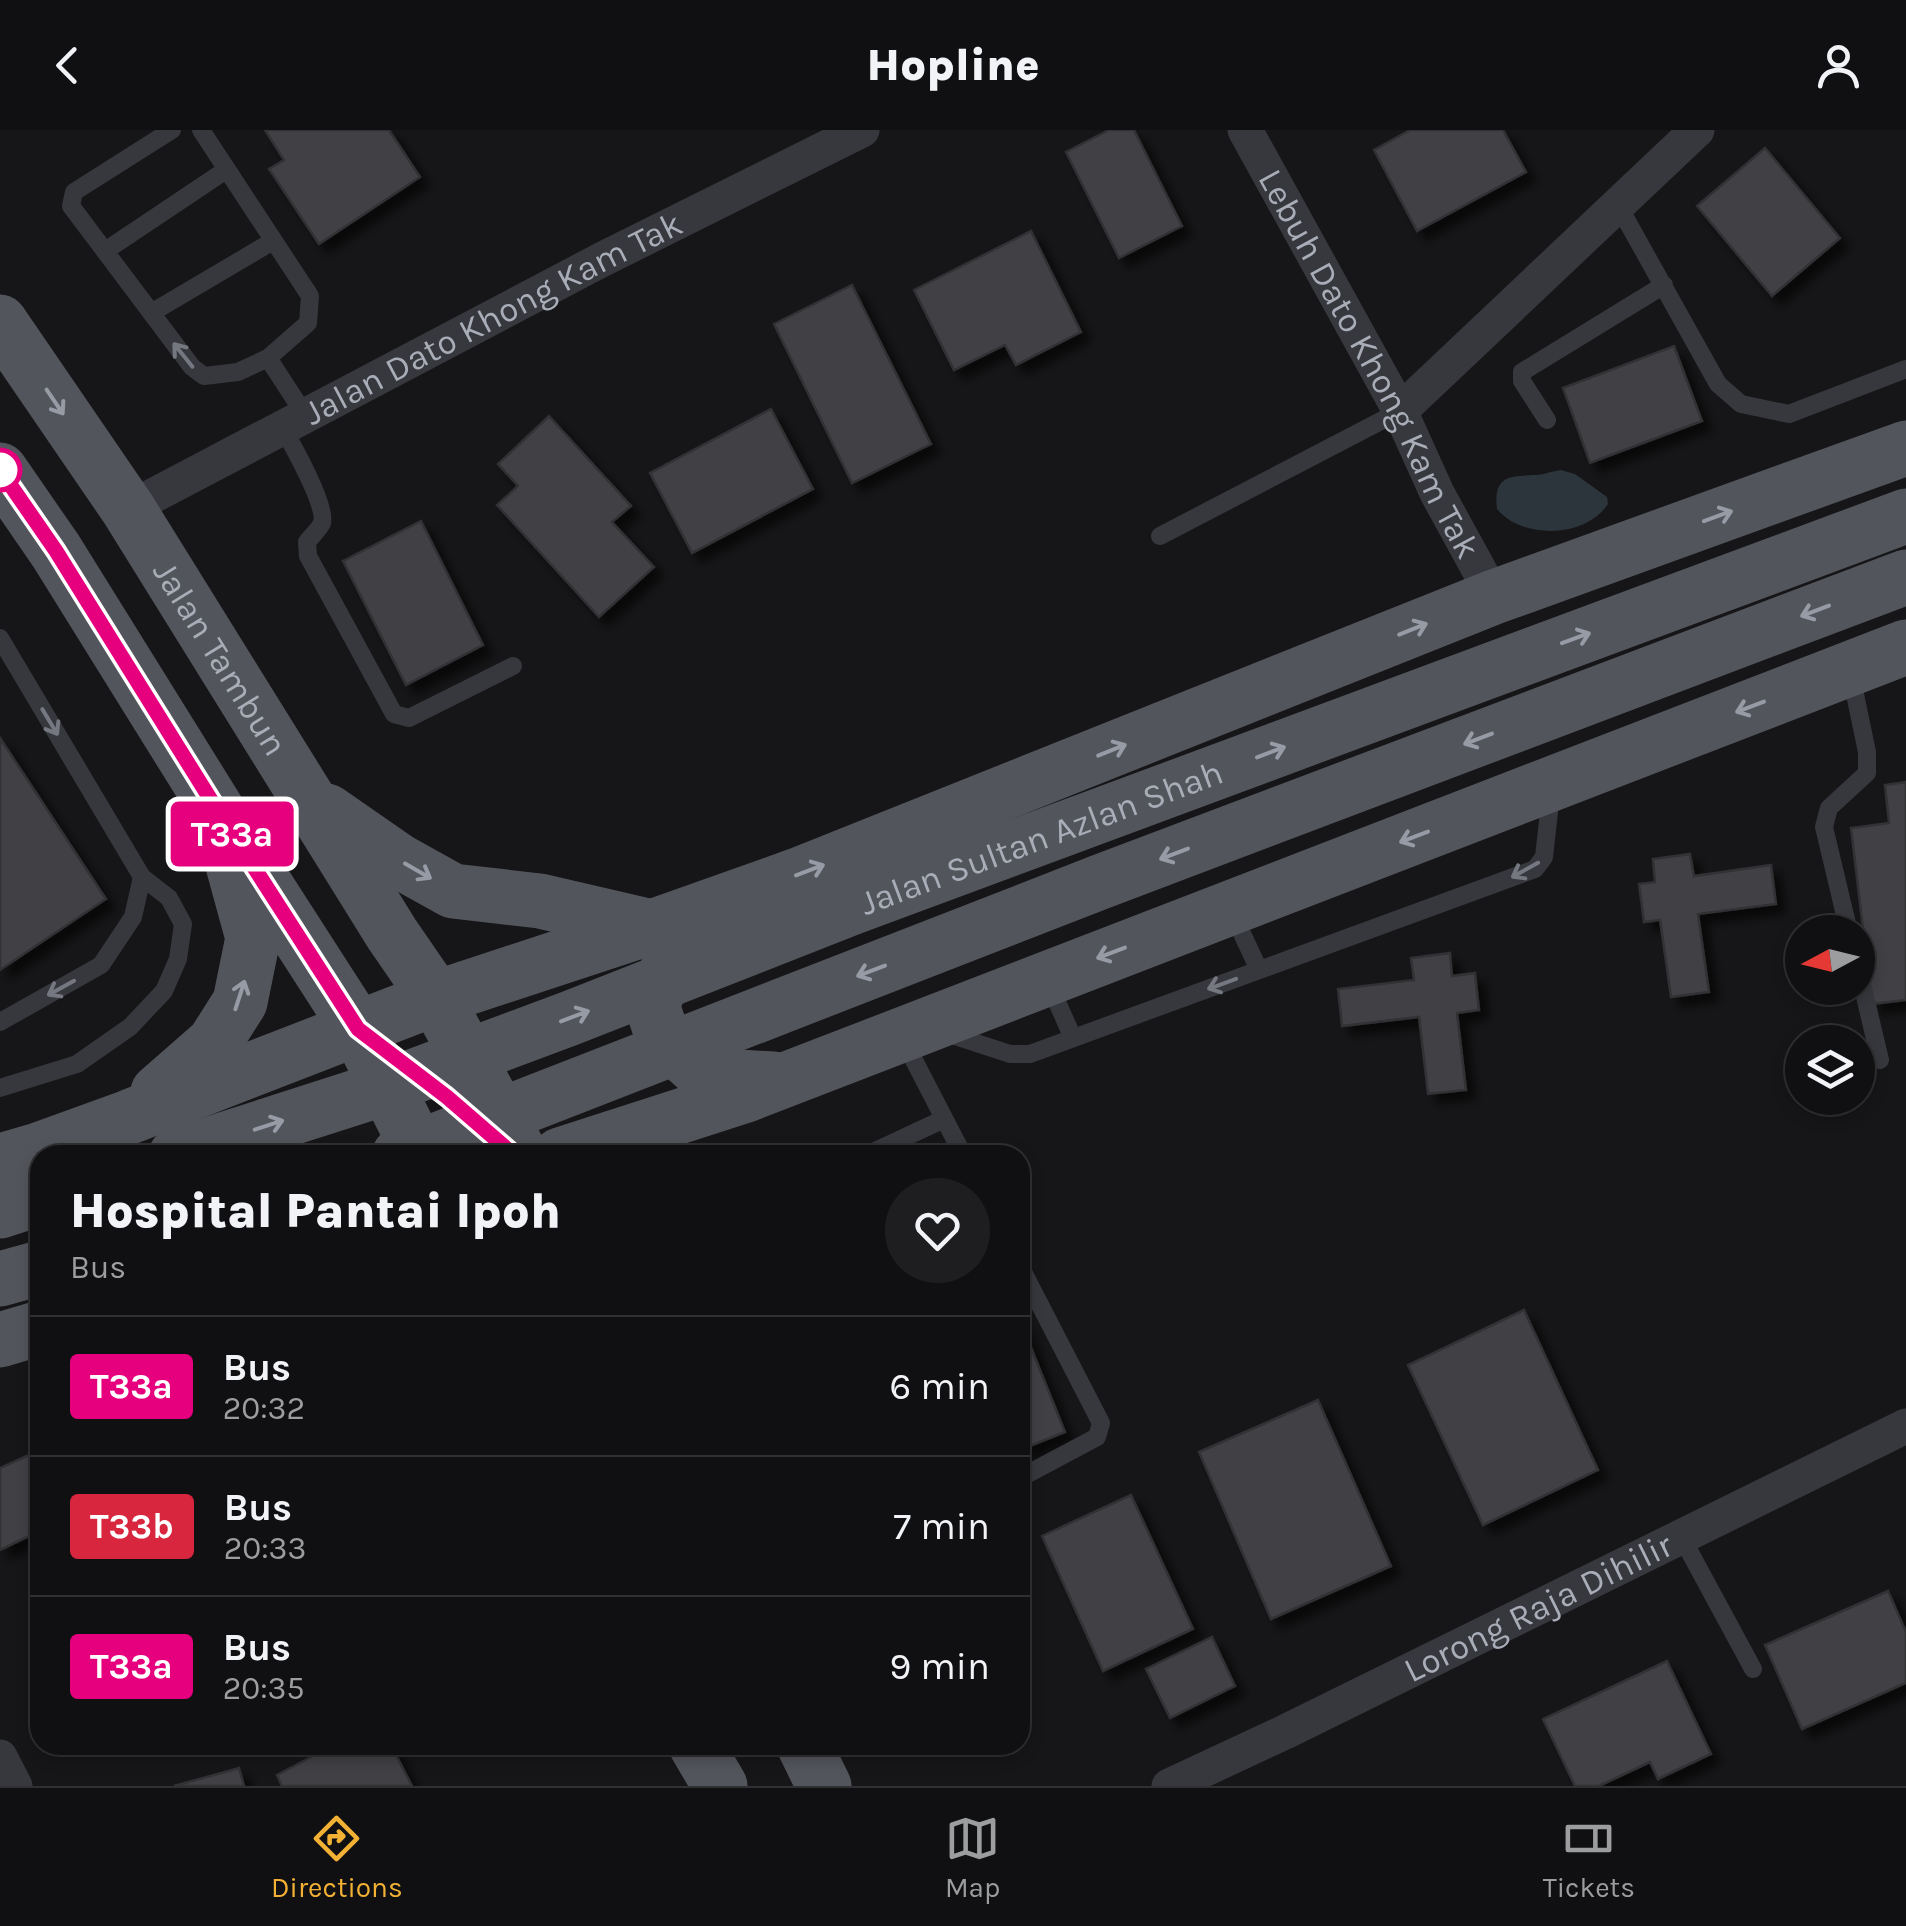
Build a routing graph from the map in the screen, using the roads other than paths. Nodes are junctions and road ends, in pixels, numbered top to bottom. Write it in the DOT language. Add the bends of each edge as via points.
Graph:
graph roads {
  1 [pos="172,130"];
  2 [pos="200,130"];
  3 [pos="862,130"];
  4 [pos="1245,130"];
  5 [pos="1697,130"];
  6 [pos="226,170"];
  7 [pos="1618,204"];
  8 [pos="273,241"];
  9 [pos="104,251"];
  10 [pos="1664,285"];
  11 [pos="151,313"];
  12 [pos="0,322"];
  13 [pos="268,358"];
  14 [pos="1906,369"];
  15 [pos="1400,411"];
  16 [pos="1547,420"];
  17 [pos="294,421"];
  18 [pos="1906,448"];
  19 [pos="0,470"];
  20 [pos="128,509"];
  21 [pos="1906,516"];
  22 [pos="1160,536"];
  23 [pos="1906,577"];
  24 [pos="1494,597"];
  25 [pos="0,638"];
  26 [pos="1906,646"];
  27 [pos="513,666"];
  28 [pos="1850,668"];
  29 [pos="1552,783"];
  30 [pos="308,798"];
  31 [pos="219,813"];
  32 [pos="142,876"];
  33 [pos="736,897"];
  34 [pos="1230,908"];
  35 [pos="1845,915"];
  36 [pos="652,927"];
  37 [pos="1259,970"];
  38 [pos="1046,978"];
  39 [pos="436,998"];
  40 [pos="1867,1005"];
  41 [pos="0,1022"];
  42 [pos="358,1029"];
  43 [pos="912,1030"];
  44 [pos="1074,1038"];
  45 [pos="1880,1060"];
  46 [pos="766,1087"];
  47 [pos="0,1088"];
  48 [pos="447,1097"];
  49 [pos="944,1119"];
  50 [pos="134,1136"];
  51 [pos="105,1145"];
  52 [pos="207,1145"];
  53 [pos="416,1145"];
  54 [pos="425,1145"];
  55 [pos="446,1145"];
  56 [pos="506,1145"];
  57 [pos="513,1145"];
  58 [pos="590,1145"];
  59 [pos="651,1145"];
  60 [pos="888,1145"];
  61 [pos="958,1145"];
  62 [pos="25,1170"];
  63 [pos="0,1211"];
  64 [pos="30,1271"];
  65 [pos="0,1279"];
  66 [pos="1030,1285"];
  67 [pos="30,1331"];
  68 [pos="0,1340"];
  69 [pos="1906,1426"];
  70 [pos="1030,1473"];
  71 [pos="1680,1536"];
  72 [pos="1753,1669"];
  73 [pos="702,1755"];
  74 [pos="727,1755"];
  75 [pos="809,1755"];
  76 [pos="0,1757"];
  77 [pos="1172,1785"];
  78 [pos="14,1786"];
  79 [pos="720,1786"];
  80 [pos="742,1786"];
  81 [pos="824,1786"];
  1 -- 9 [label="lane" via="74,192 71,206"];
  2 -- 6 [label="lane"];
  3 -- 17 [label="street, Jalan Dato Khong Kam Tak"];
  4 -- 15 [label="street, Lebuh Dato Khong Kam Tak"];
  5 -- 7 [label="street"];
  6 -- 8 [label="lane"];
  6 -- 9 [label="lane"];
  7 -- 10 [label="lane"];
  7 -- 15 [label="street"];
  8 -- 11 [label="lane"];
  8 -- 13 [label="lane" via="310,296 308,323"];
  9 -- 11 [label="lane"];
  10 -- 14 [label="lane" via="1718,384 1741,404 1789,414"];
  10 -- 16 [label="lane" via="1522,372"];
  13 -- 11 [label="lane, one-way" via="238,372 204,376"];
  12 -- 20 [label="main road, Jalan Tambun, one-way"];
  13 -- 17 [label="lane"];
  15 -- 22 [label="lane"];
  15 -- 24 [label="street, Lebuh Dato Khong Kam Tak"];
  17 -- 20 [label="street, Jalan Dato Khong Kam Tak"];
  17 -- 27 [label="lane" via="322,514 307,542 308,556 394,714 409,718"];
  24 -- 18 [label="main road, one-way"];
  19 -- 31 [label="main road"];
  20 -- 30 [label="main road, Jalan Tambun"];
  52 -- 21 [label="main road, Jalan Sultan Azlan Shah, one-way, bridge" via="368,1094"];
  23 -- 54 [label="main road, Jalan Sultan Azlan Shah, one-way, bridge"];
  33 -- 24 [label="main road, one-way"];
  25 -- 32 [label="lane, one-way"];
  26 -- 28 [label="main road"];
  28 -- 29 [label="main road, one-way"];
  28 -- 35 [label="lane" via="1867,773 1829,808 1824,827"];
  29 -- 34 [label="main road, one-way"];
  29 -- 37 [label="lane, one-way" via="1544,857 1535,869"];
  30 -- 36 [label="main road, one-way" via="453,891 540,901"];
  30 -- 39 [label="main road, Jalan Tambun"];
  31 -- 42 [label="main road"];
  50 -- 31 [label="main road, one-way" via="214,1043 240,1002 253,938"];
  32 -- 41 [label="lane, one-way" via="133,917 102,965"];
  32 -- 47 [label="lane" via="169,898 183,924 164,991 130,1027 76,1064"];
  33 -- 36 [label="main road"];
  33 -- 46 [label="main road" via="675,952 652,1005 663,1038 705,1076"];
  34 -- 37 [label="lane"];
  34 -- 38 [label="main road, one-way"];
  36 -- 39 [label="main road"];
  37 -- 44 [label="lane, one-way"];
  38 -- 43 [label="main road"];
  38 -- 44 [label="lane"];
  39 -- 42 [label="main road"];
  39 -- 48 [label="main road"];
  39 -- 57 [label="main road, Jalan Tambun"];
  40 -- 45 [label="lane"];
  42 -- 48 [label="main road"];
  42 -- 50 [label="main road"];
  42 -- 53 [label="main road"];
  43 -- 44 [label="lane" via="1010,1054"];
  43 -- 46 [label="main road"];
  43 -- 49 [label="lane"];
  46 -- 58 [label="main road"];
  46 -- 59 [label="main road"];
  48 -- 55 [label="main road"];
  48 -- 56 [label="main road"];
  49 -- 60 [label="lane"];
  49 -- 61 [label="lane"];
  50 -- 51 [label="main road"];
  62 -- 63 [label="main road"];
  64 -- 65 [label="main road"];
  66 -- 70 [label="lane" via="1101,1423 1097,1437"];
  67 -- 68 [label="main road"];
  69 -- 71 [label="street, Lorong Raja Dihilir"];
  71 -- 72 [label="lane"];
  71 -- 77 [label="street, Lorong Raja Dihilir"];
  73 -- 79 [label="main road"];
  74 -- 80 [label="main road"];
  75 -- 81 [label="main road"];
  76 -- 78 [label="street"];
}
